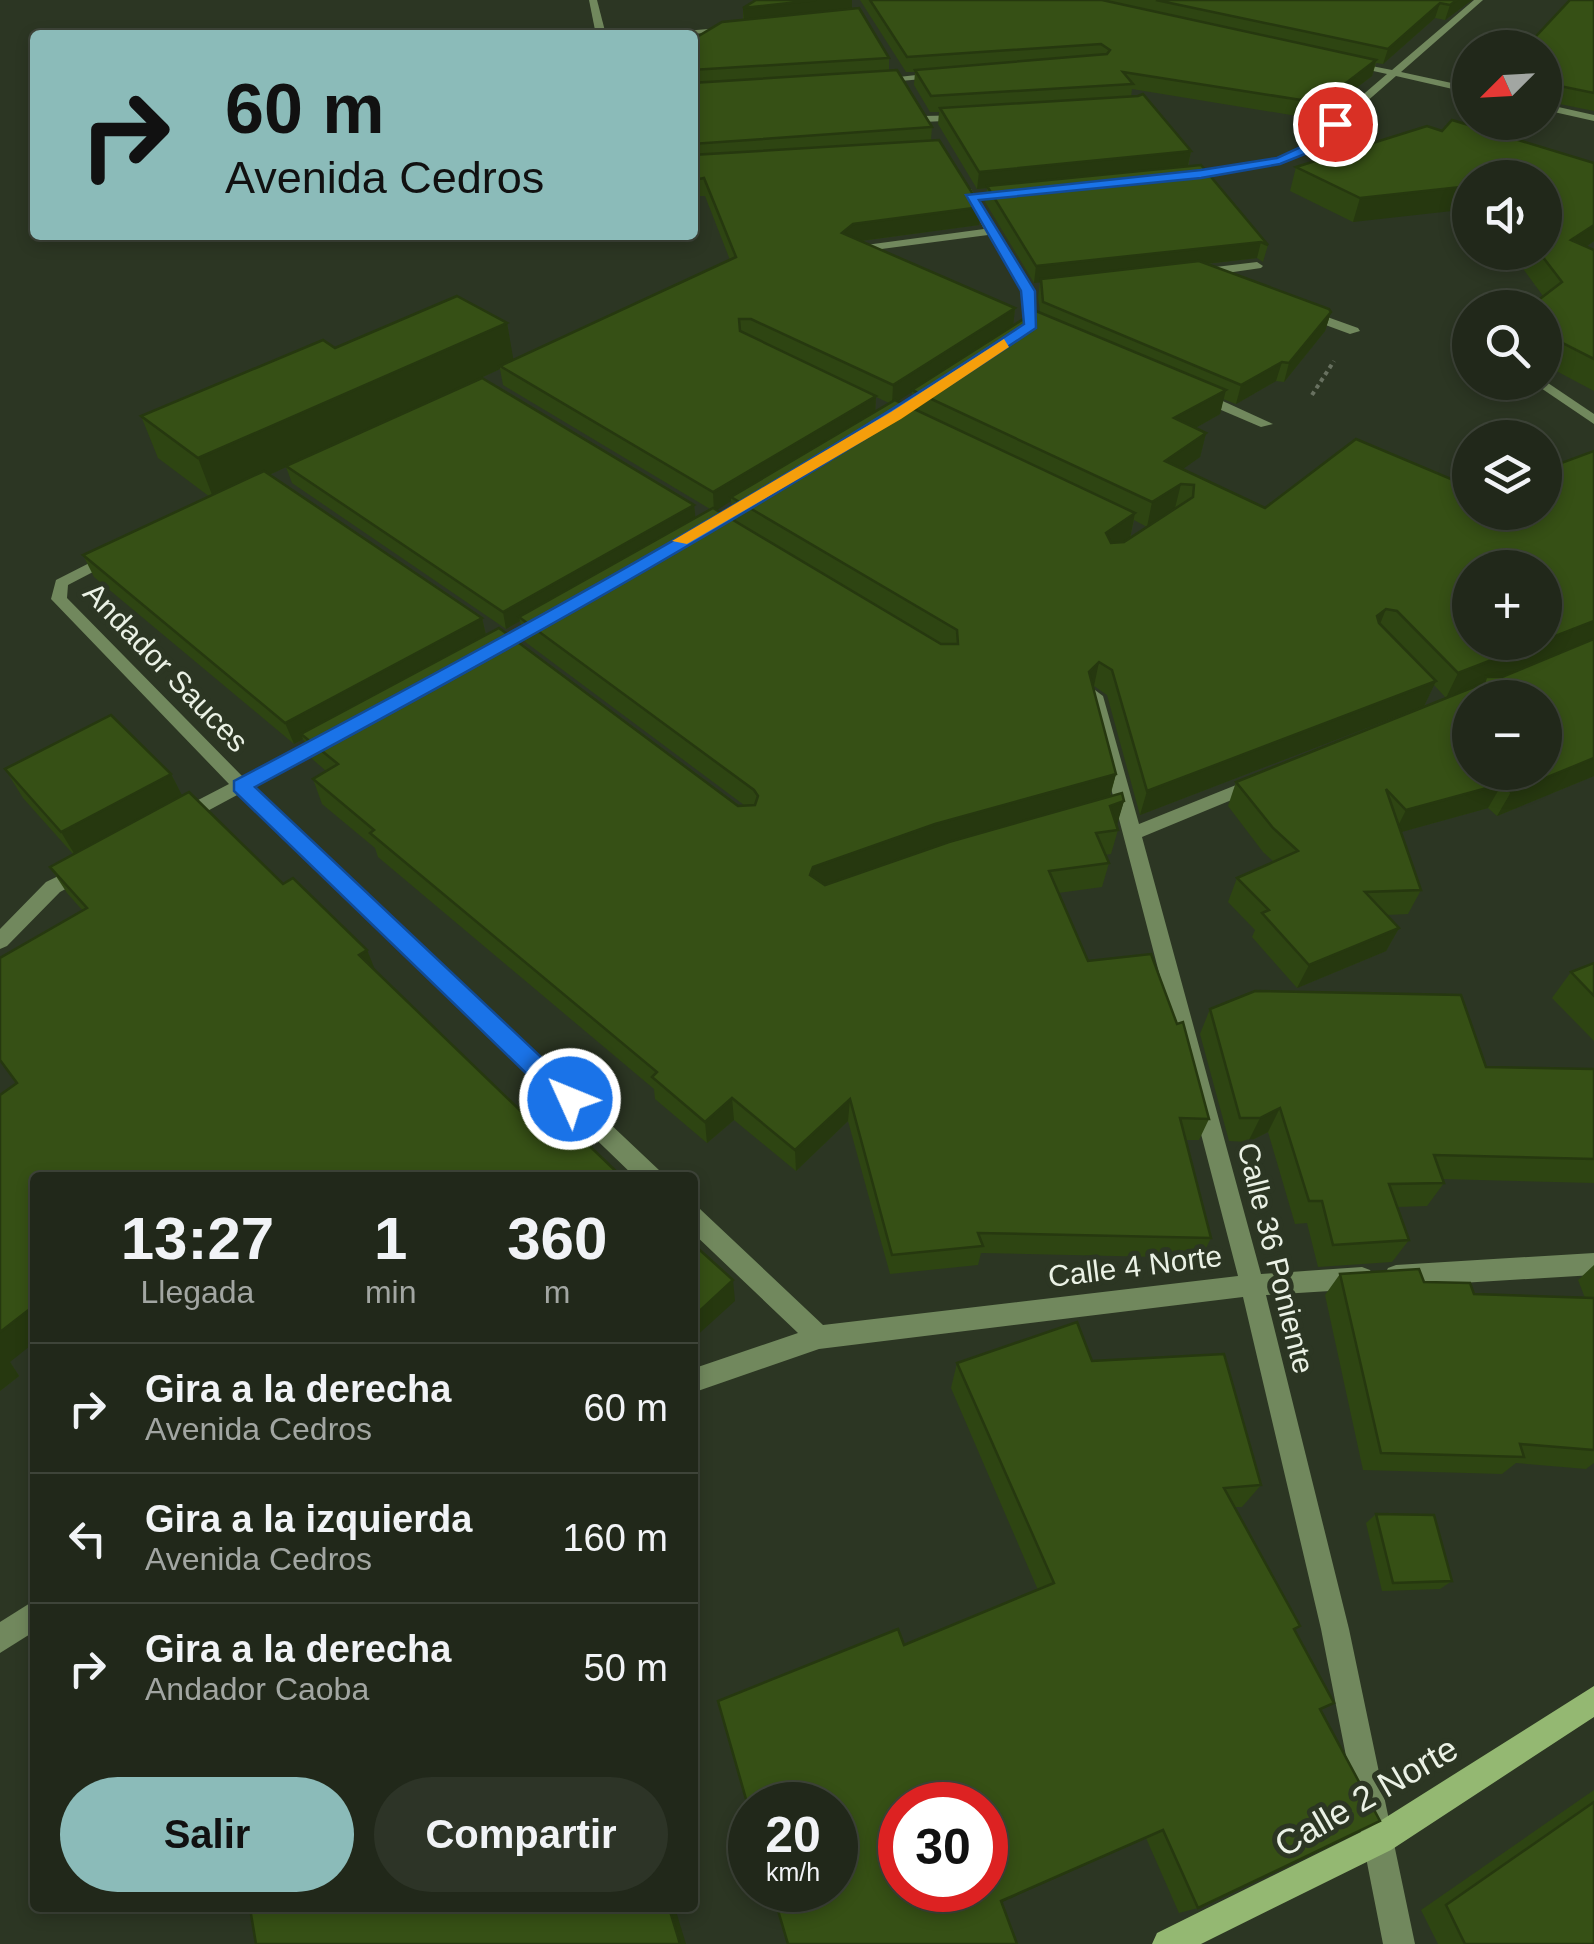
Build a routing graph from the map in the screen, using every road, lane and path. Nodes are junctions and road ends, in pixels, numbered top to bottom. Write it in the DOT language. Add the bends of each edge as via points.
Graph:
graph roads {
  1 [pos="593,0"];
  2 [pos="1478,0"];
  3 [pos="748,28"];
  4 [pos="600,30"];
  5 [pos="698,33"];
  6 [pos="1338,60"];
  7 [pos="888,63"];
  8 [pos="1394,72"];
  9 [pos="952,75"];
  10 [pos="897,78"];
  11 [pos="860,81"];
  12 [pos="1452,86"];
  13 [pos="906,92"];
  14 [pos="914,106"];
  15 [pos="1562,111"];
  16 [pos="980,116"];
  17 [pos="1594,118"];
  18 [pos="923,119"];
  19 [pos="932,135"];
  20 [pos="1163,178"];
  21 [pos="961,182"];
  22 [pos="990,195"];
  23 [pos="970,197"];
  24 [pos="992,231"];
  25 [pos="887,265"];
  26 [pos="1256,266"];
  27 [pos="1195,274"];
  28 [pos="1176,276"];
  29 [pos="1230,286"];
  30 [pos="1046,289"];
  31 [pos="1028,291"];
  32 [pos="1284,305"];
  33 [pos="1013,318"];
  34 [pos="1031,325"];
  35 [pos="1354,330"];
  36 [pos="1049,333"];
  37 [pos="1016,335"];
  38 [pos="1176,386"];
  39 [pos="1562,398"];
  40 [pos="1594,420"];
  41 [pos="1266,424"];
  42 [pos="130,548"];
  43 [pos="1095,696"];
  44 [pos="341,732"];
  45 [pos="1279,774"];
  46 [pos="241,786"];
  47 [pos="171,823"];
  48 [pos="1134,832"];
  49 [pos="104,860"];
  50 [pos="0,940"];
  51 [pos="646,1172"];
  52 [pos="698,1222"];
  53 [pos="1594,1264"];
  54 [pos="1254,1285"];
  55 [pos="820,1337"];
  56 [pos="698,1379"];
  57 [pos="30,1618"];
  58 [pos="0,1639"];
  59 [pos="1594,1700"];
  60 [pos="1380,1839"];
  61 [pos="1168,1944"];
  62 [pos="1399,1944"];
  1 -- 4 [label="street"];
  2 -- 8 [label="street"];
  3 -- 5 [label="street"];
  6 -- 8 [label="street"];
  7 -- 10 [label="street"];
  8 -- 12 [label="street"];
  8 -- 20 [label="street" via="1306,150 1280,161"];
  9 -- 10 [label="street"];
  10 -- 11 [label="street"];
  10 -- 13 [label="street"];
  14 -- 18 [label="street"];
  15 -- 17 [label="street"];
  16 -- 18 [label="street"];
  18 -- 19 [label="street"];
  21 -- 23 [label="street"];
  22 -- 23 [label="street"];
  23 -- 24 [label="street"];
  24 -- 25 [label="street" via="851,250"];
  24 -- 31 [label="street"];
  26 -- 27 [label="street"];
  27 -- 28 [label="street"];
  27 -- 29 [label="street"];
  30 -- 31 [label="street"];
  31 -- 34 [label="street"];
  32 -- 35 [label="street"];
  33 -- 34 [label="street"];
  34 -- 36 [label="street"];
  34 -- 37 [label="street"];
  38 -- 41 [label="street"];
  39 -- 40 [label="street"];
  42 -- 46 [label="street, Andador Sauces" via="61,583 59,600"];
  43 -- 48 [label="street, Calle 36 Poniente" via="1115,808"];
  44 -- 46 [label="street"];
  45 -- 48 [label="street"];
  46 -- 47 [label="street"];
  46 -- 51 [label="street"];
  48 -- 54 [label="street, Calle 36 Poniente"];
  49 -- 50 [label="street" via="54,887"];
  52 -- 55 [label="street"];
  53 -- 54 [label="street, Calle 4 Norte"];
  54 -- 55 [label="street, Calle 4 Norte"];
  54 -- 60 [label="street, Calle 36 Poniente"];
  55 -- 56 [label="street, Calle 4 Norte"];
  57 -- 58 [label="street"];
  59 -- 60 [label="street, Calle 2 Norte"];
  60 -- 61 [label="street, Calle 2 Norte"];
  60 -- 62 [label="street, Calle 36 Poniente"];
}
